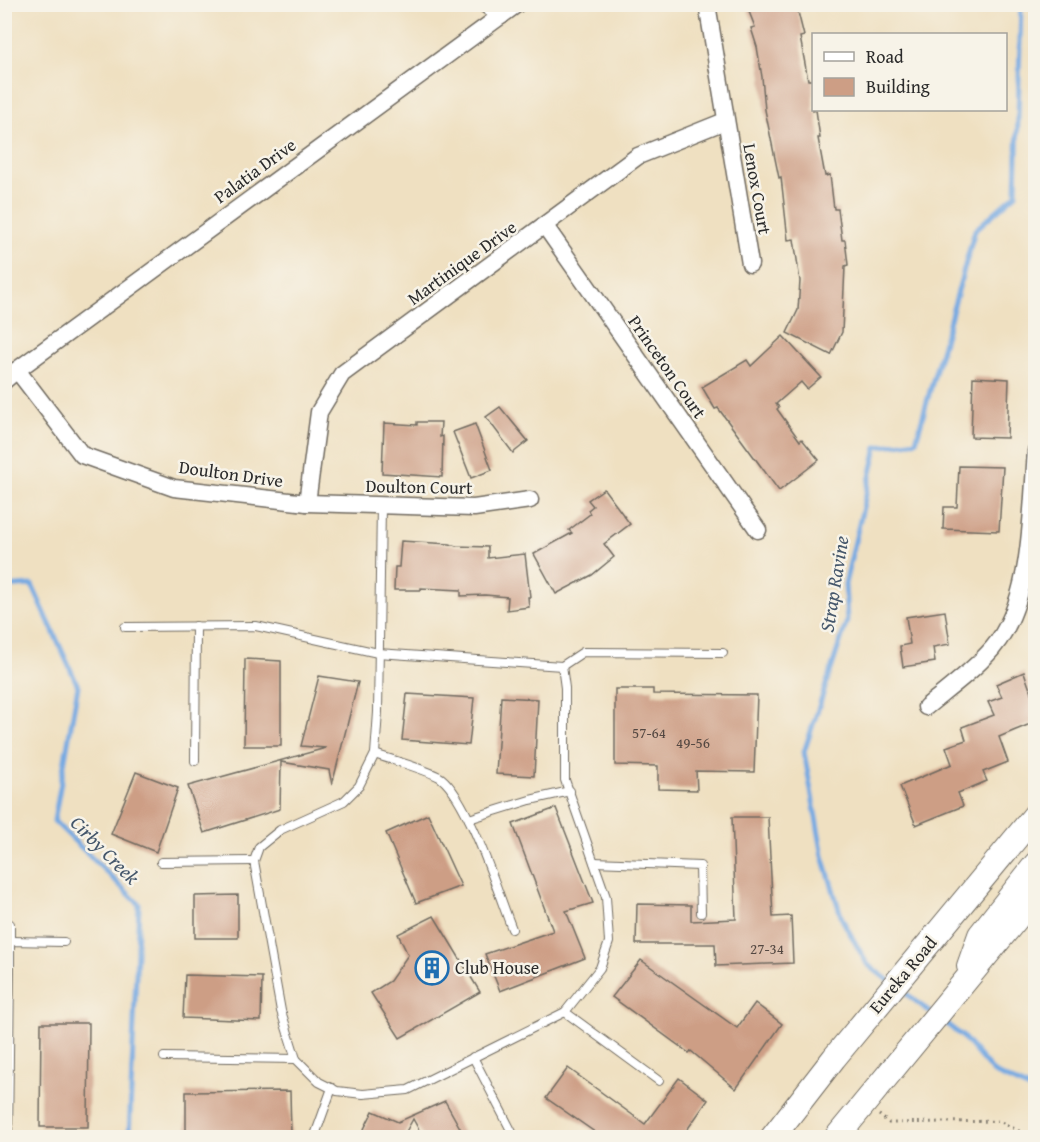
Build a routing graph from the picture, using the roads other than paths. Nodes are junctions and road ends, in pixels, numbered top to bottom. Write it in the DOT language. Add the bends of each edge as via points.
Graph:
graph roads {
  1 [pos="485,4"];
  2 [pos="517,4"];
  3 [pos="707,4"];
  4 [pos="498,10"];
  5 [pos="725,121"];
  6 [pos="545,226"];
  7 [pos="750,264"];
  8 [pos="11,375"];
  9 [pos="1035,451"];
  10 [pos="1035,455"];
  11 [pos="530,500"];
  12 [pos="307,503"];
  13 [pos="381,505"];
  14 [pos="758,530"];
  15 [pos="196,626"];
  16 [pos="125,627"];
  17 [pos="723,652"];
  18 [pos="378,653"];
  19 [pos="562,666"];
  20 [pos="926,707"];
  21 [pos="375,754"];
  22 [pos="195,761"];
  23 [pos="570,791"];
  24 [pos="469,819"];
  25 [pos="1032,824"];
  26 [pos="254,861"];
  27 [pos="161,862"];
  28 [pos="594,862"];
  29 [pos="1035,864"];
  30 [pos="1035,895"];
  31 [pos="701,913"];
  32 [pos="4,924"];
  33 [pos="512,929"];
  34 [pos="10,941"];
  35 [pos="64,942"];
  36 [pos="7,971"];
  37 [pos="957,990"];
  38 [pos="565,1012"];
  39 [pos="164,1057"];
  40 [pos="473,1057"];
  41 [pos="296,1059"];
  42 [pos="658,1081"];
  43 [pos="332,1088"];
  44 [pos="8,1137"];
  45 [pos="314,1137"];
  46 [pos="515,1137"];
  47 [pos="772,1137"];
  48 [pos="836,1137"];
  1 -- 4 [label="street"];
  2 -- 4 [label="street, Palatia Drive"];
  3 -- 5 [label="street"];
  4 -- 8 [label="street, Palatia Drive"];
  5 -- 6 [label="street, Martinique Drive" via="638,156"];
  5 -- 7 [label="street, Lenox Court"];
  6 -- 12 [label="street, Martinique Drive" via="342,374 319,412"];
  6 -- 14 [label="street, Princeton Court"];
  8 -- 12 [label="street, Doulton Drive" via="82,455 174,488"];
  9 -- 10 [label="street"];
  10 -- 20 [label="street" via="1024,577 1017,605 992,649"];
  11 -- 13 [label="street, Doulton Court" via="474,508"];
  12 -- 13 [label="street, Doulton Court"];
  13 -- 18 [label="lane"];
  15 -- 16 [label="lane"];
  15 -- 18 [label="lane" via="256,626"];
  15 -- 22 [label="lane"];
  17 -- 19 [label="lane" via="583,652"];
  18 -- 19 [label="lane"];
  18 -- 21 [label="lane"];
  19 -- 23 [label="lane" via="564,765"];
  21 -- 24 [label="lane" via="439,777 450,787"];
  21 -- 26 [label="lane" via="359,786 344,801 280,830 259,847"];
  23 -- 24 [label="lane"];
  23 -- 28 [label="lane"];
  24 -- 33 [label="lane"];
  25 -- 47 [label="main road, Eureka Road"];
  26 -- 27 [label="lane"];
  26 -- 41 [label="lane" via="281,1011"];
  28 -- 31 [label="lane" via="700,866"];
  28 -- 38 [label="lane" via="606,897 609,942 600,968"];
  29 -- 37 [label="main road" via="980,935"];
  30 -- 37 [label="main road"];
  32 -- 34 [label="lane" via="10,924"];
  34 -- 35 [label="lane"];
  34 -- 36 [label="lane"];
  36 -- 44 [label="lane"];
  37 -- 48 [label="main road"];
  38 -- 40 [label="lane"];
  38 -- 42 [label="lane"];
  39 -- 41 [label="lane"];
  40 -- 43 [label="lane" via="408,1090 363,1094"];
  40 -- 46 [label="lane"];
  41 -- 43 [label="lane" via="319,1082"];
  43 -- 45 [label="lane"];
}
